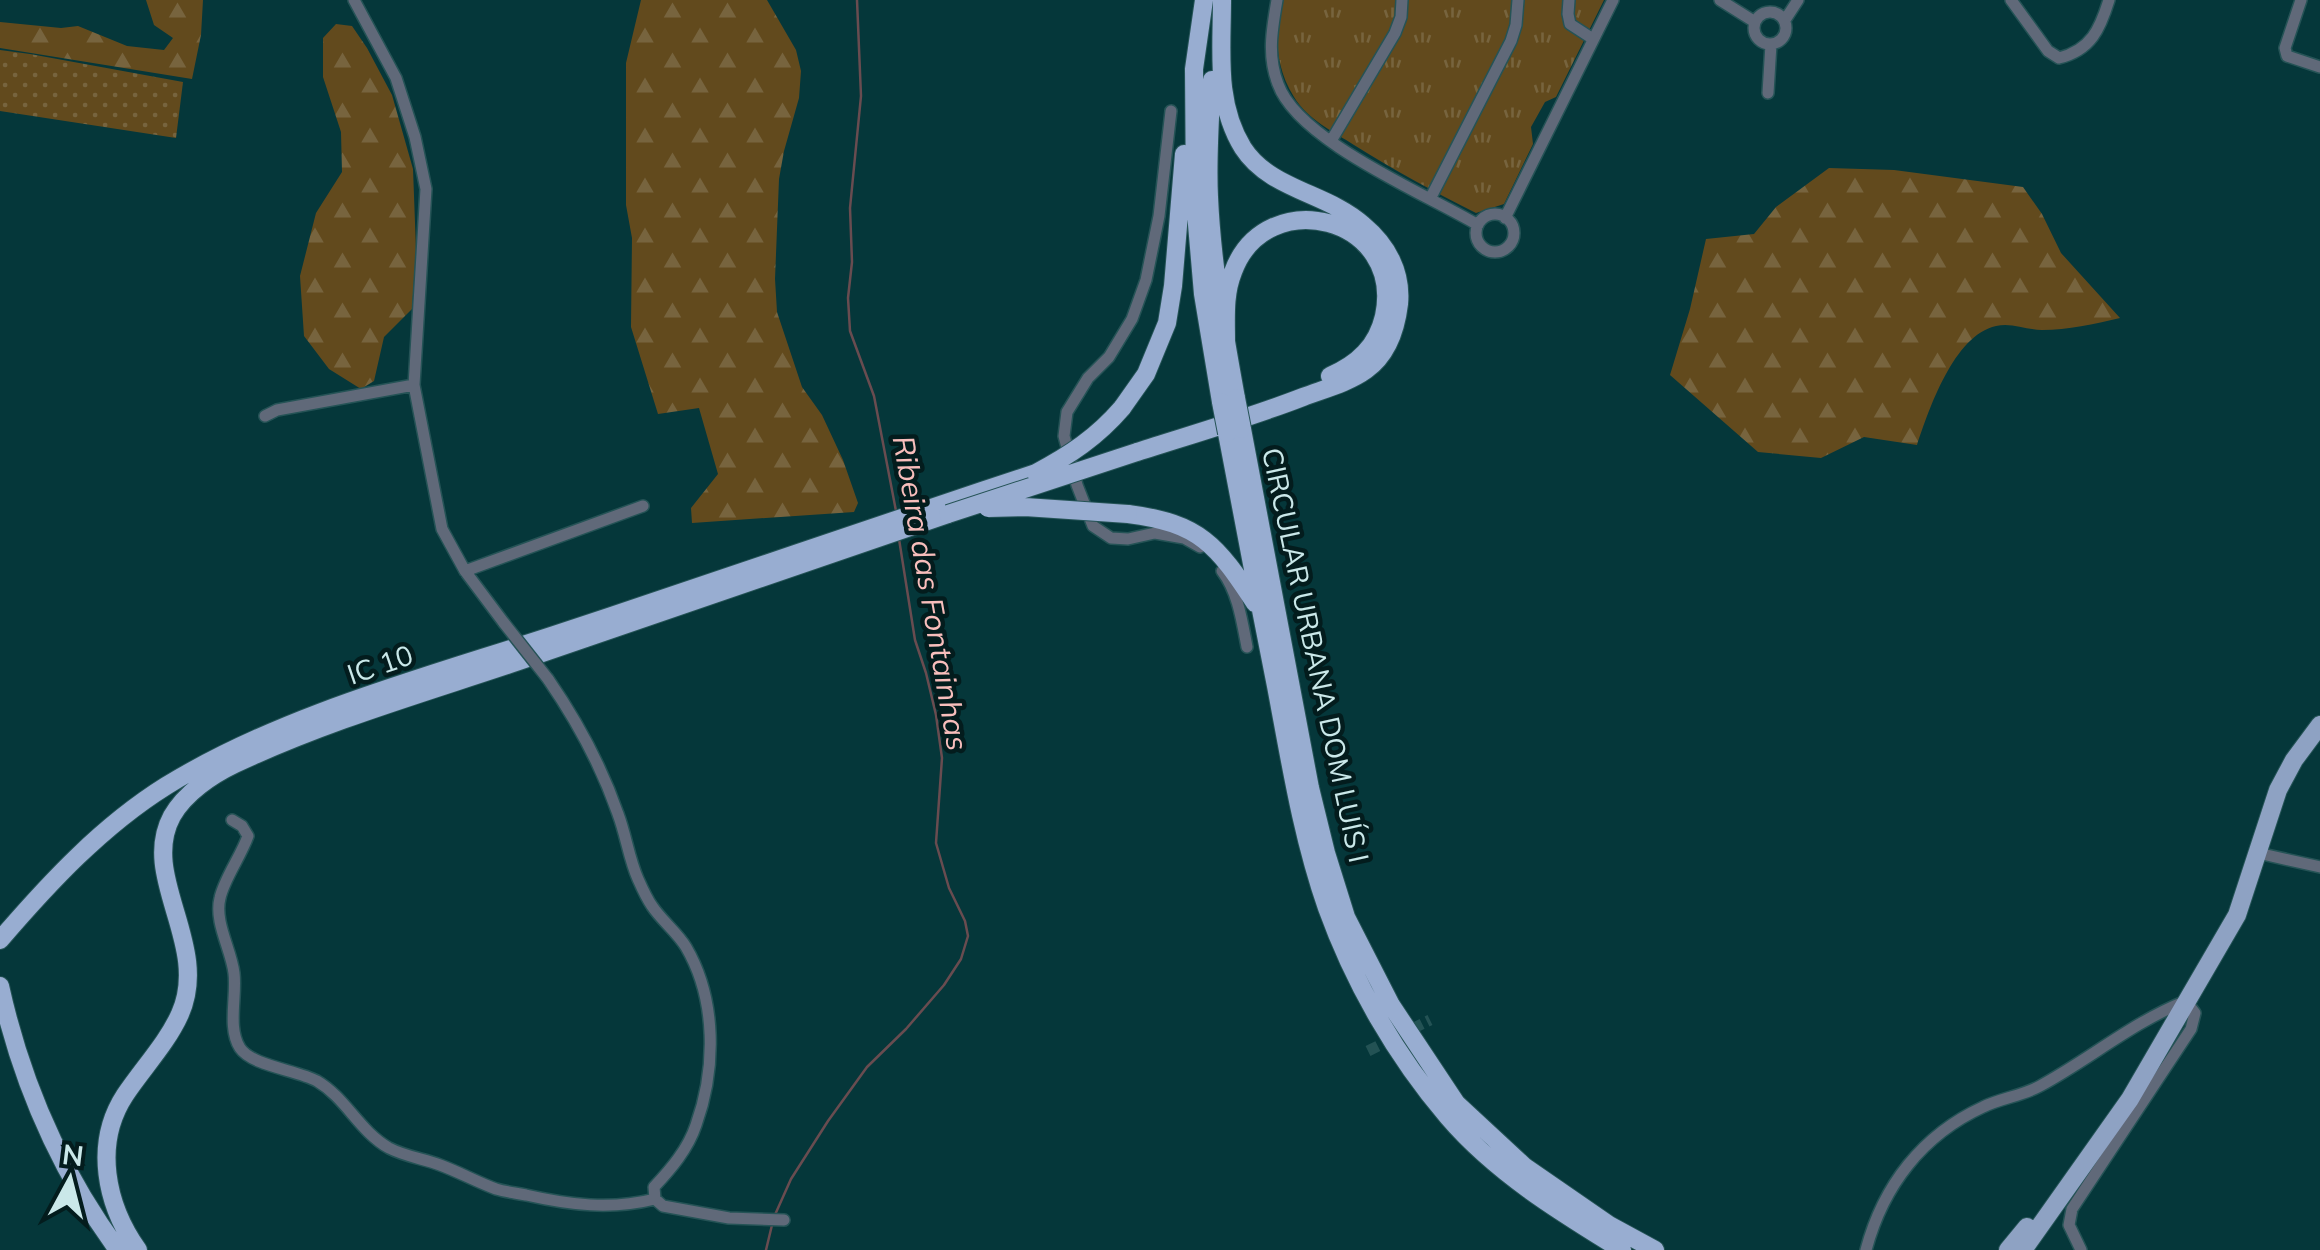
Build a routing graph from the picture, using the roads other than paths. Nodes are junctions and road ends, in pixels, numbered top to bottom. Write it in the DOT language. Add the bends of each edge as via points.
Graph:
graph roads {
  1 [pos="354,0"];
  2 [pos="1204,0"];
  3 [pos="1221,0"];
  4 [pos="1277,0"];
  5 [pos="1402,0"];
  6 [pos="1518,0"];
  7 [pos="1570,0"];
  8 [pos="1613,0"];
  9 [pos="1720,0"];
  10 [pos="1798,0"];
  11 [pos="2010,0"];
  12 [pos="2109,0"];
  13 [pos="2301,0"];
  14 [pos="1785,20"];
  15 [pos="1755,22"];
  16 [pos="1594,39"];
  17 [pos="1772,44"];
  18 [pos="2320,67"];
  19 [pos="1194,69"];
  20 [pos="1768,93"];
  21 [pos="1171,111"];
  22 [pos="1331,140"];
  23 [pos="1430,199"];
  24 [pos="1506,218"];
  25 [pos="1478,225"];
  26 [pos="1226,341"];
  27 [pos="414,385"];
  28 [pos="1228,400"];
  29 [pos="265,416"];
  30 [pos="1234,431"];
  31 [pos="1136,446"];
  32 [pos="1036,473"];
  33 [pos="643,506"];
  34 [pos="948,514"];
  35 [pos="465,571"];
  36 [pos="1262,613"];
  37 [pos="1247,647"];
  38 [pos="2320,725"];
  39 [pos="232,820"];
  40 [pos="2258,852"];
  41 [pos="2320,866"];
  42 [pos="0,940"];
  43 [pos="0,986"];
  44 [pos="2186,1002"];
  45 [pos="1519,1183"];
  46 [pos="654,1200"];
  47 [pos="784,1220"];
  48 [pos="2015,1248"];
  49 [pos="118,1250"];
  50 [pos="138,1250"];
  51 [pos="1606,1250"];
  52 [pos="1622,1250"];
  53 [pos="1655,1250"];
  54 [pos="1866,1250"];
  55 [pos="2082,1250"];
  1 -- 27 [label="street" via="396,78 426,189"];
  2 -- 19 [label="highway, CIRCULAR URBANA DOM LUÍS I"];
  3 -- 26 [label="highway, CIRCULAR URBANA DOM LUÍS I" via="1208,167"];
  3 -- 31 [label="highway, IC 10" via="1223,98 1245,150 1268,174 1360,222 1382,243 1400,294 1397,322 1386,350 1345,382"];
  4 -- 22 [label="street" via="1270,46 1279,88 1294,113"];
  5 -- 22 [label="street" via="1395,33"];
  6 -- 23 [label="street" via="1511,41"];
  7 -- 16 [label="street" via="1572,26"];
  8 -- 16 [label="street"];
  9 -- 15 [label="street"];
  10 -- 14 [label="street"];
  11 -- 12 [label="street" via="2059,58 2094,37"];
  13 -- 18 [label="street" via="2287,56"];
  14 -- 15 [label="street" via="1766,12"];
  14 -- 17 [label="street" via="1785,36"];
  15 -- 17 [label="street" via="1757,38"];
  16 -- 24 [label="street"];
  17 -- 20 [label="street"];
  19 -- 28 [label="highway, CIRCULAR URBANA DOM LUÍS I" via="1197,242"];
  19 -- 32 [label="highway, IC 10, bridge" via="1166,323 1146,374 1104,429"];
  21 -- 37 [label="street" via="1146,280 1132,320 1067,412 1064,436 1093,526 1110,538 1184,538 1209,552 1229,580"];
  22 -- 23 [label="street"];
  23 -- 25 [label="street"];
  24 -- 25 [label="street" via="1486,216"];
  24 -- 25 [label="street" via="1514,235 1500,251 1483,248"];
  26 -- 28 [label="highway, CIRCULAR URBANA DOM LUÍS I"];
  26 -- 31 [label="highway, IC 10" via="1232,273 1266,230 1298,220 1334,224 1356,234 1376,259 1386,304 1367,354 1309,385"];
  27 -- 29 [label="street"];
  27 -- 35 [label="street" via="442,529"];
  28 -- 30 [label="highway, CIRCULAR URBANA DOM LUÍS I, bridge"];
  30 -- 36 [label="highway, CIRCULAR URBANA DOM LUÍS I"];
  30 -- 53 [label="highway, CIRCULAR URBANA DOM LUÍS I" via="1310,788 1346,917 1391,1004 1456,1104 1524,1167"];
  31 -- 32 [label="highway, IC 10, bridge"];
  31 -- 34 [label="highway, IC 10, bridge"];
  32 -- 42 [label="highway, IC 10 / IC 10" via="260,736 162,788 101,834"];
  33 -- 35 [label="street"];
  34 -- 36 [label="highway, IC 10, bridge" via="1012,506 1151,516 1210,543"];
  34 -- 50 [label="highway, IC 10" via="379,708 278,745 194,790 171,818 162,858 188,957 187,996 122,1100 106,1156 113,1200"];
  35 -- 46 [label="street, bridge" via="571,713 598,762 638,880 686,946 703,985 711,1028 708,1075 696,1125 654,1187"];
  36 -- 45 [label="highway, CIRCULAR URBANA DOM LUÍS I" via="1313,859 1345,953 1409,1066 1449,1118"];
  38 -- 40 [label="main road" via="2278,790"];
  39 -- 46 [label="street" via="248,836 219,899 220,922 235,976 234,1028 246,1054 330,1090 392,1149 498,1190 606,1207"];
  40 -- 41 [label="street"];
  40 -- 44 [label="main road" via="2237,915"];
  43 -- 49 [label="highway" via="20,1063 48,1130"];
  44 -- 48 [label="main road"];
  44 -- 54 [label="street" via="2038,1087 1938,1132 1904,1168"];
  44 -- 55 [label="street" via="2196,1013 2191,1029 2072,1209 2069,1225"];
  45 -- 51 [label="highway"];
  45 -- 52 [label="highway, CIRCULAR URBANA DOM LUÍS I"];
  46 -- 47 [label="street" via="729,1218"];
}
